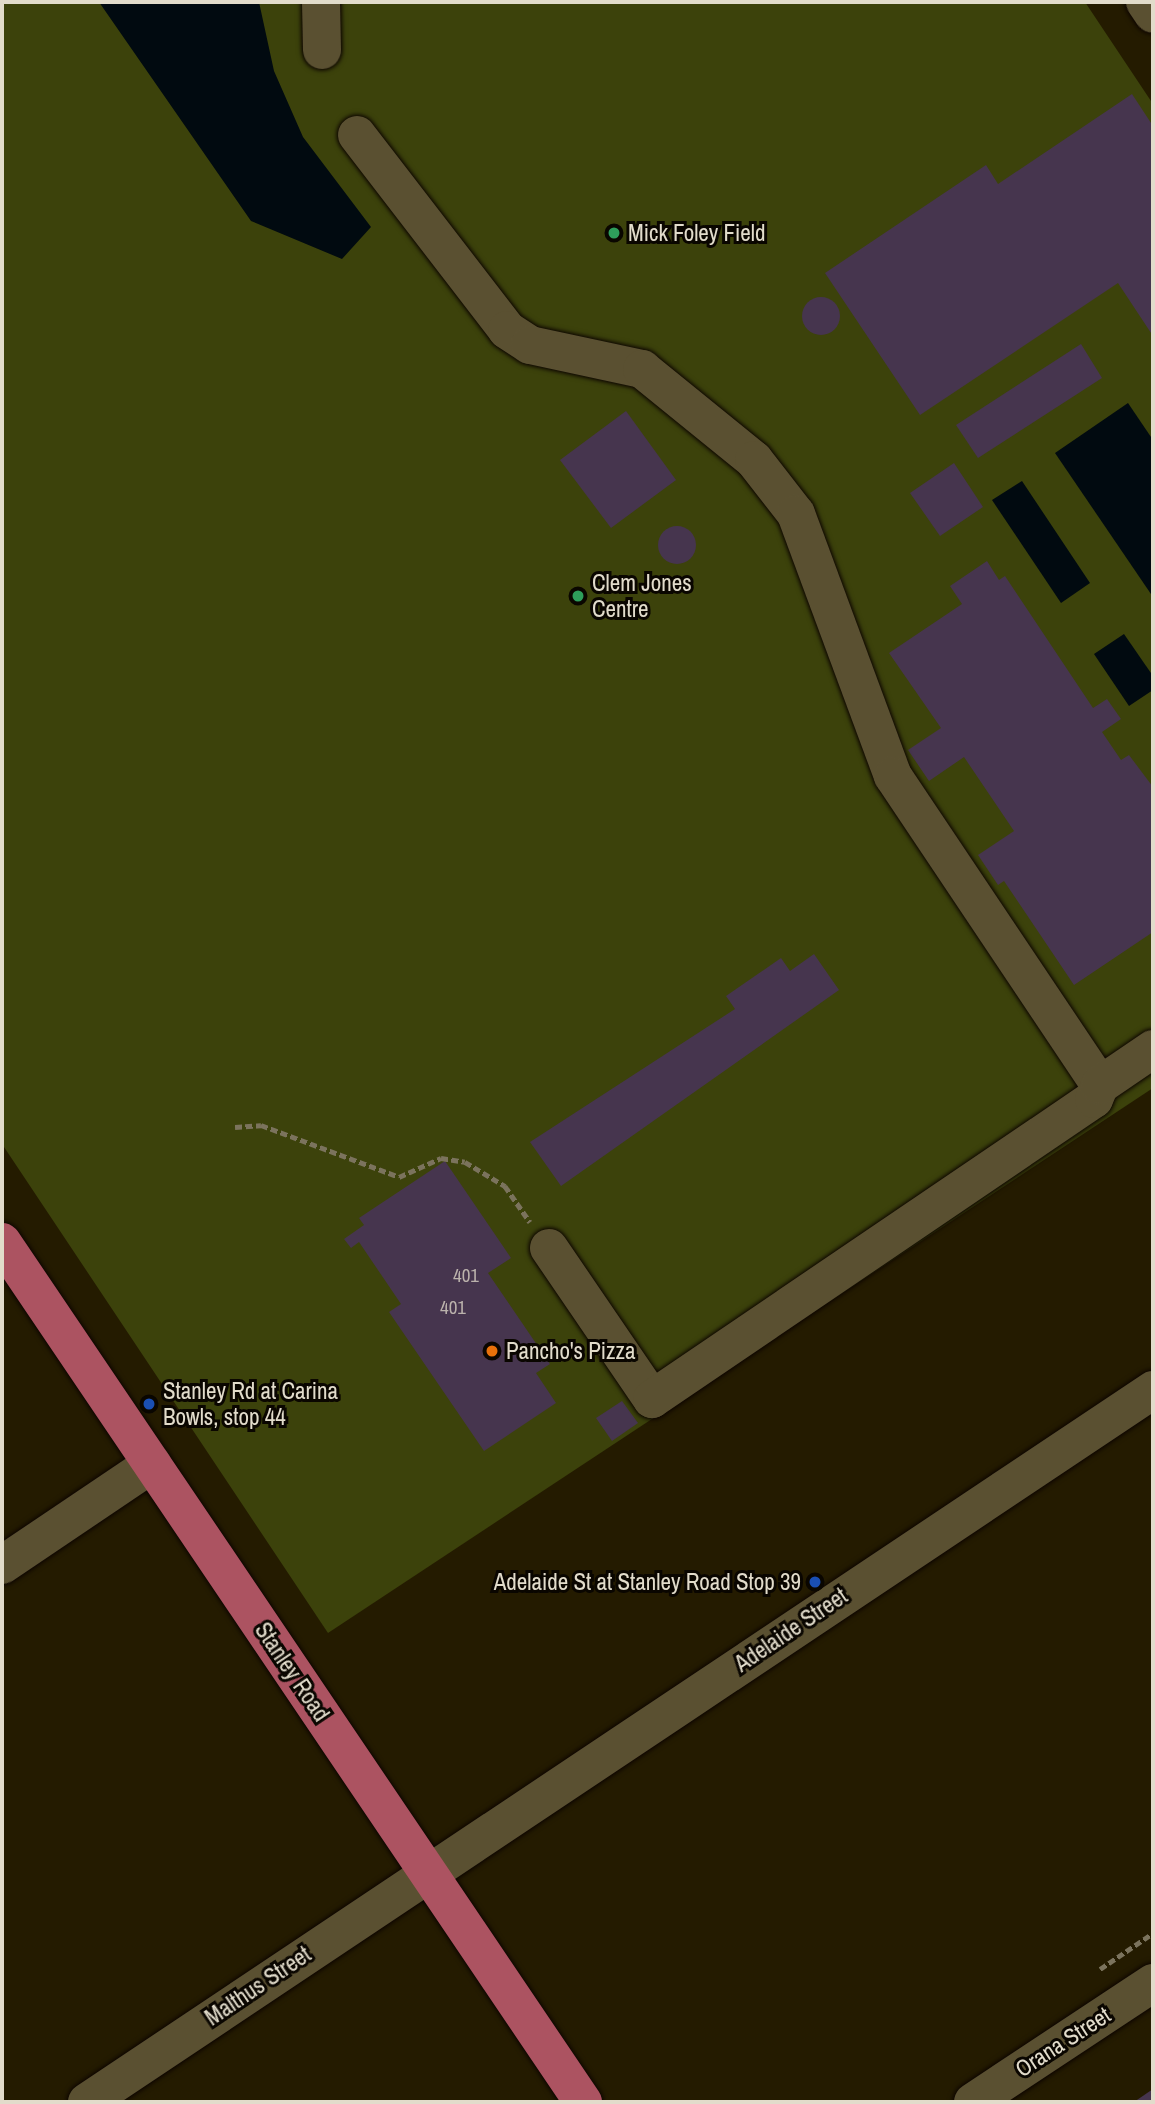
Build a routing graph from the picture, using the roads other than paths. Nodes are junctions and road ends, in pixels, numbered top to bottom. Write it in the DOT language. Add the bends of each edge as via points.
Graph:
graph roads {
  1 [pos="321,2"];
  2 [pos="1145,2"];
  3 [pos="1153,14"];
  4 [pos="322,50"];
  5 [pos="357,135"];
  6 [pos="1153,1049"];
  7 [pos="1100,1085"];
  8 [pos="2,1242"];
  9 [pos="549,1248"];
  10 [pos="1153,1390"];
  11 [pos="152,1464"];
  12 [pos="2,1565"];
  13 [pos="428,1870"];
  14 [pos="1153,1983"];
  15 [pos="87,2102"];
  16 [pos="583,2102"];
  17 [pos="972,2102"];
  1 -- 4 [label="street"];
  2 -- 3 [label="street"];
  5 -- 7 [label="street" via="507,330 530,345 642,369 762,470 796,514 893,776"];
  6 -- 7 [label="street"];
  7 -- 9 [label="street" via="1094,1099 652,1399"];
  8 -- 11 [label="main road, Stanley Road"];
  10 -- 13 [label="street, Adelaide Street"];
  11 -- 12 [label="street"];
  11 -- 13 [label="main road, Stanley Road"];
  13 -- 15 [label="street, Malthus Street"];
  13 -- 16 [label="main road, Stanley Road"];
  14 -- 17 [label="street, Orana Street"];
}
